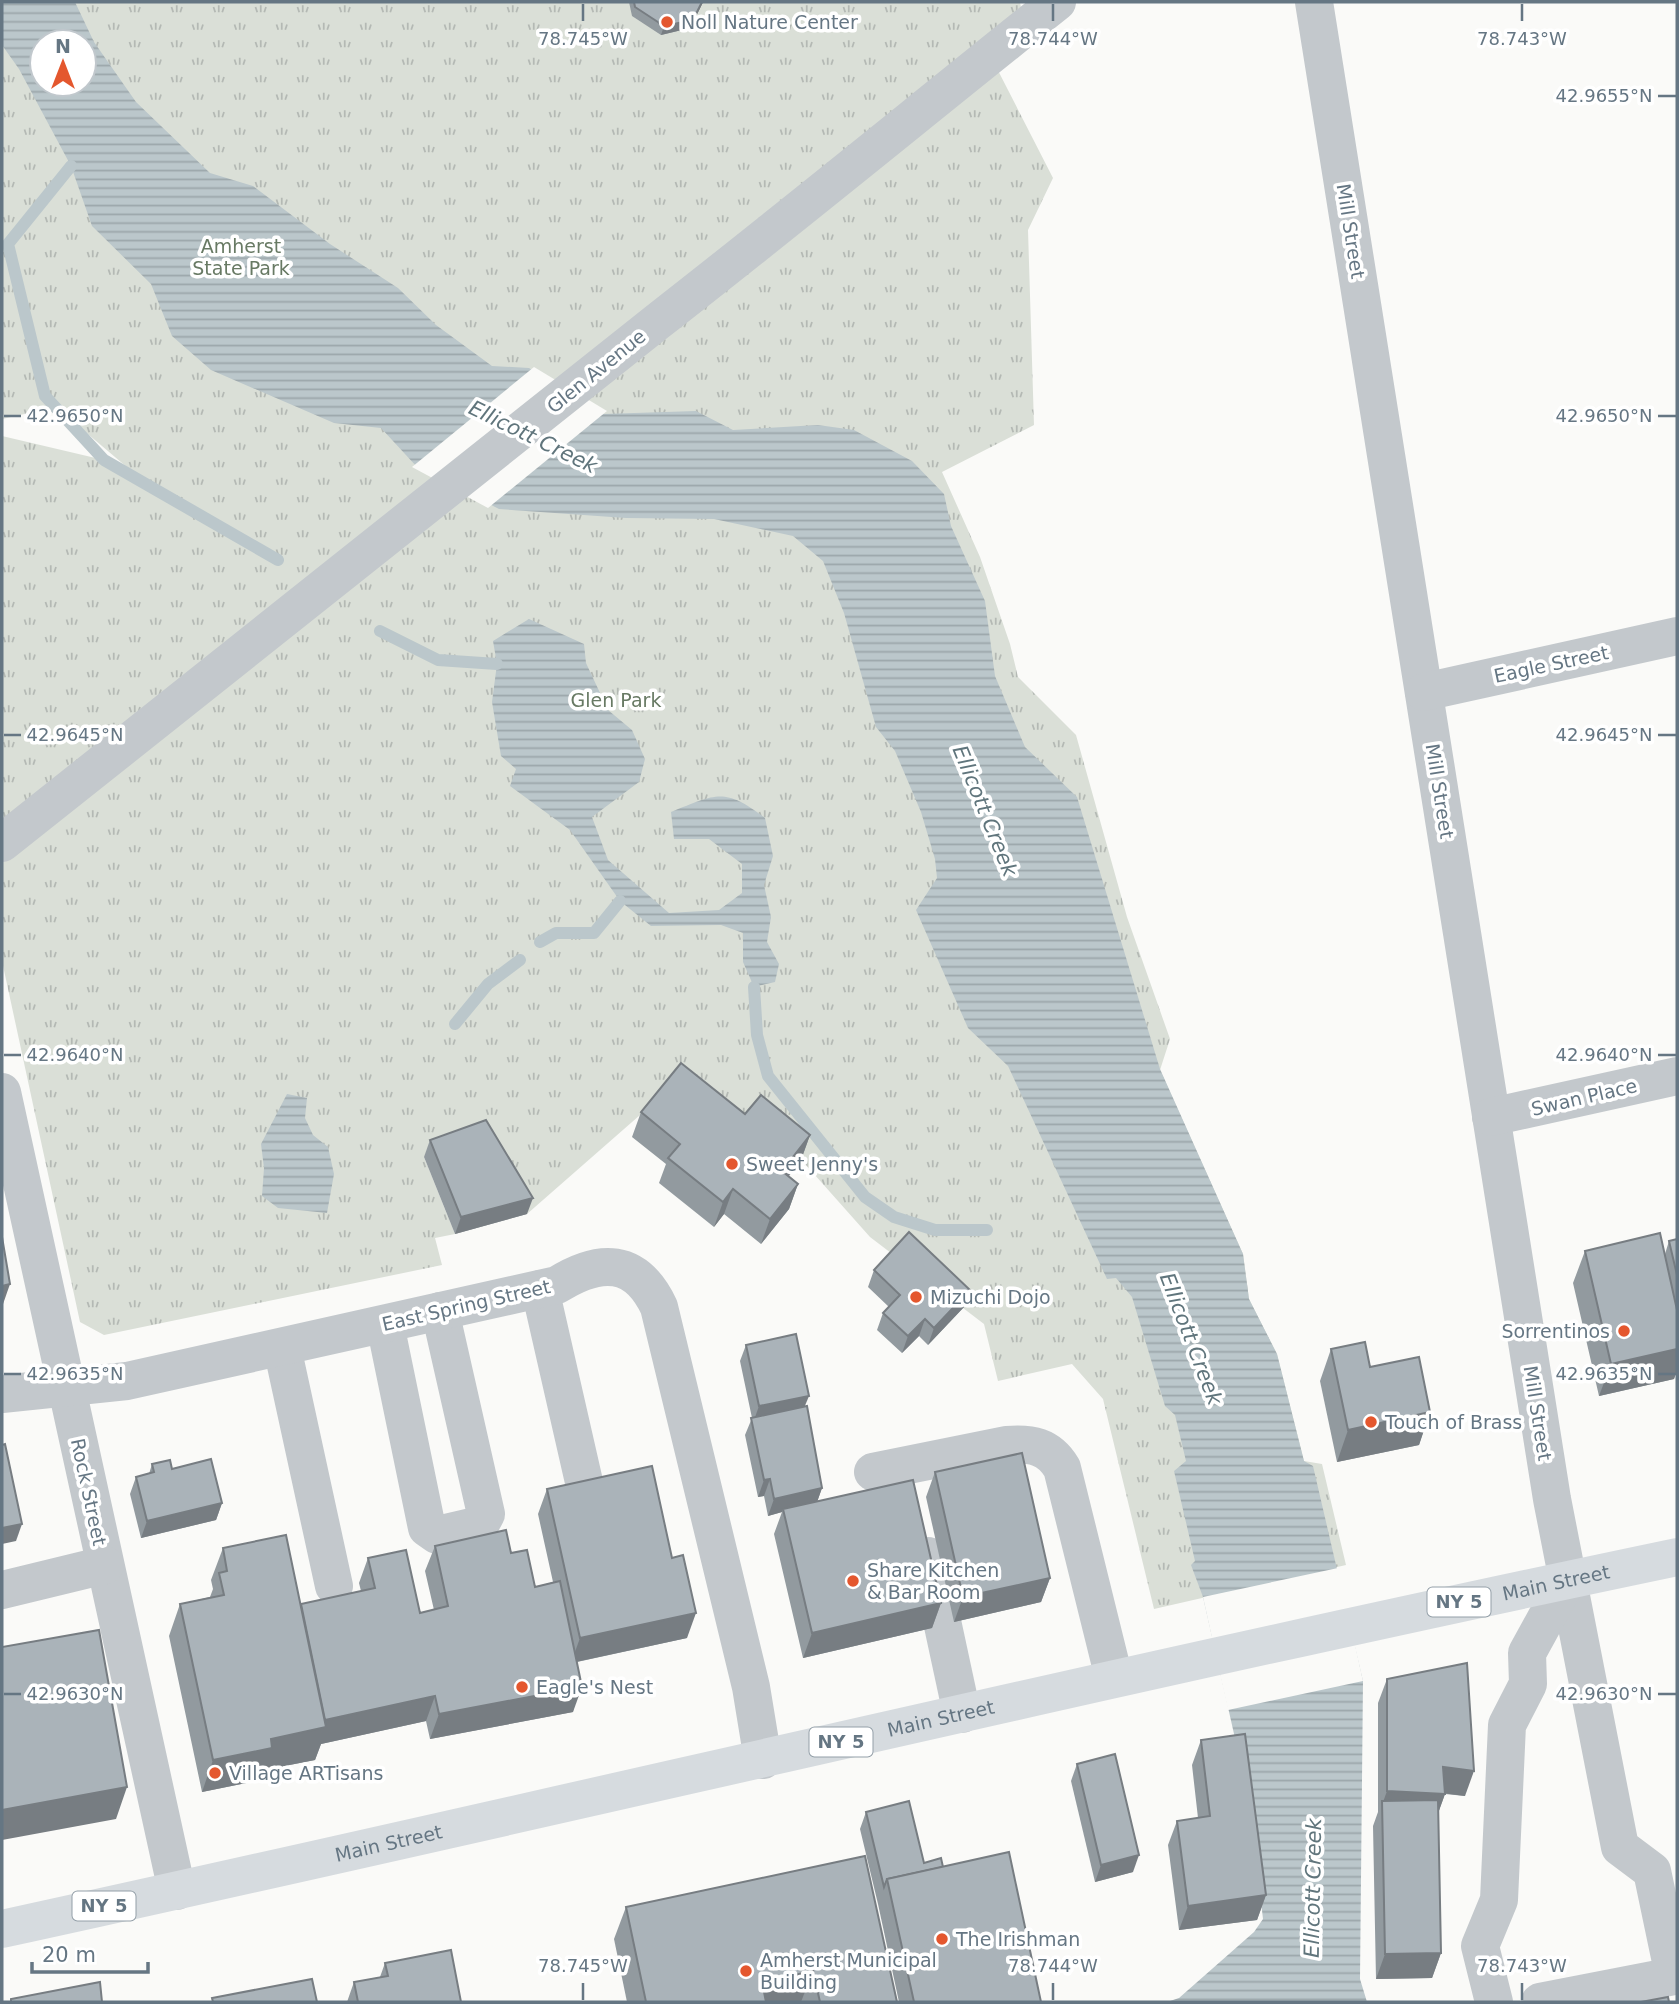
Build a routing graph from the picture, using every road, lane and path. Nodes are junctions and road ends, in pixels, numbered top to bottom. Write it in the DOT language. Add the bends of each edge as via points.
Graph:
graph roads {
  1 [pos="1057,2"];
  2 [pos="1314,2"];
  3 [pos="1677,636"];
  4 [pos="1424,692"];
  5 [pos="3,841"];
  6 [pos="1677,1076"];
  7 [pos="2,1092"];
  8 [pos="1491,1117"];
  9 [pos="548,1287"];
  10 [pos="440,1311"];
  11 [pos="385,1324"];
  12 [pos="282,1347"];
  13 [pos="66,1386"];
  14 [pos="2,1394"];
  15 [pos="584,1482"];
  16 [pos="1677,1557"];
  17 [pos="105,1565"];
  18 [pos="1567,1580"];
  19 [pos="334,1586"];
  20 [pos="2,1590"];
  21 [pos="1114,1678"];
  22 [pos="962,1714"];
  23 [pos="763,1760"];
  24 [pos="1665,1866"];
  25 [pos="177,1891"];
  26 [pos="2,1929"];
  27 [pos="1676,1977"];
  28 [pos="1494,2002"];
  29 [pos="1539,2002"];
  1 -- 5 [label="street, Glen Avenue" via="761,243"];
  2 -- 4 [label="street, Mill Street"];
  3 -- 4 [label="street, Eagle Street"];
  4 -- 8 [label="street, Mill Street"];
  6 -- 8 [label="street, Swan Place"];
  7 -- 13 [label="street, Rock Street"];
  8 -- 18 [label="street, Mill Street"];
  9 -- 10 [label="street, East Spring Street"];
  9 -- 15 [label="street"];
  9 -- 23 [label="street, East Spring Street" via="579,1271 615,1267 639,1276 650,1287 659,1307 751,1687"];
  10 -- 11 [label="street, East Spring Street"];
  10 -- 11 [label="street" via="486,1514 480,1525 470,1530 437,1535 427,1528"];
  11 -- 12 [label="street, East Spring Street"];
  12 -- 13 [label="street, East Spring Street" via="127,1381"];
  12 -- 19 [label="street"];
  13 -- 14 [label="street, East Spring Street"];
  13 -- 17 [label="street, Rock Street"];
  16 -- 18 [label="main road, Main Street / NY 5"];
  17 -- 20 [label="street"];
  17 -- 25 [label="street, Rock Street"];
  18 -- 21 [label="main road, Main Street / NY 5"];
  18 -- 24 [label="street, Mill Street" via="1620,1847"];
  18 -- 28 [label="street" via="1527,1653 1528,1684 1507,1725 1499,1900 1480,1946"];
  21 -- 22 [label="main road, Main Street / NY 5"];
  21 -- 22 [label="street" via="1056,1458 1028,1443 890,1469 917,1510"];
  22 -- 23 [label="main road, Main Street / NY 5"];
  23 -- 25 [label="main road, Main Street / NY 5"];
  24 -- 27 [label="street"];
  25 -- 26 [label="main road, Main Street / NY 5"];
  27 -- 29 [label="street"];
}
